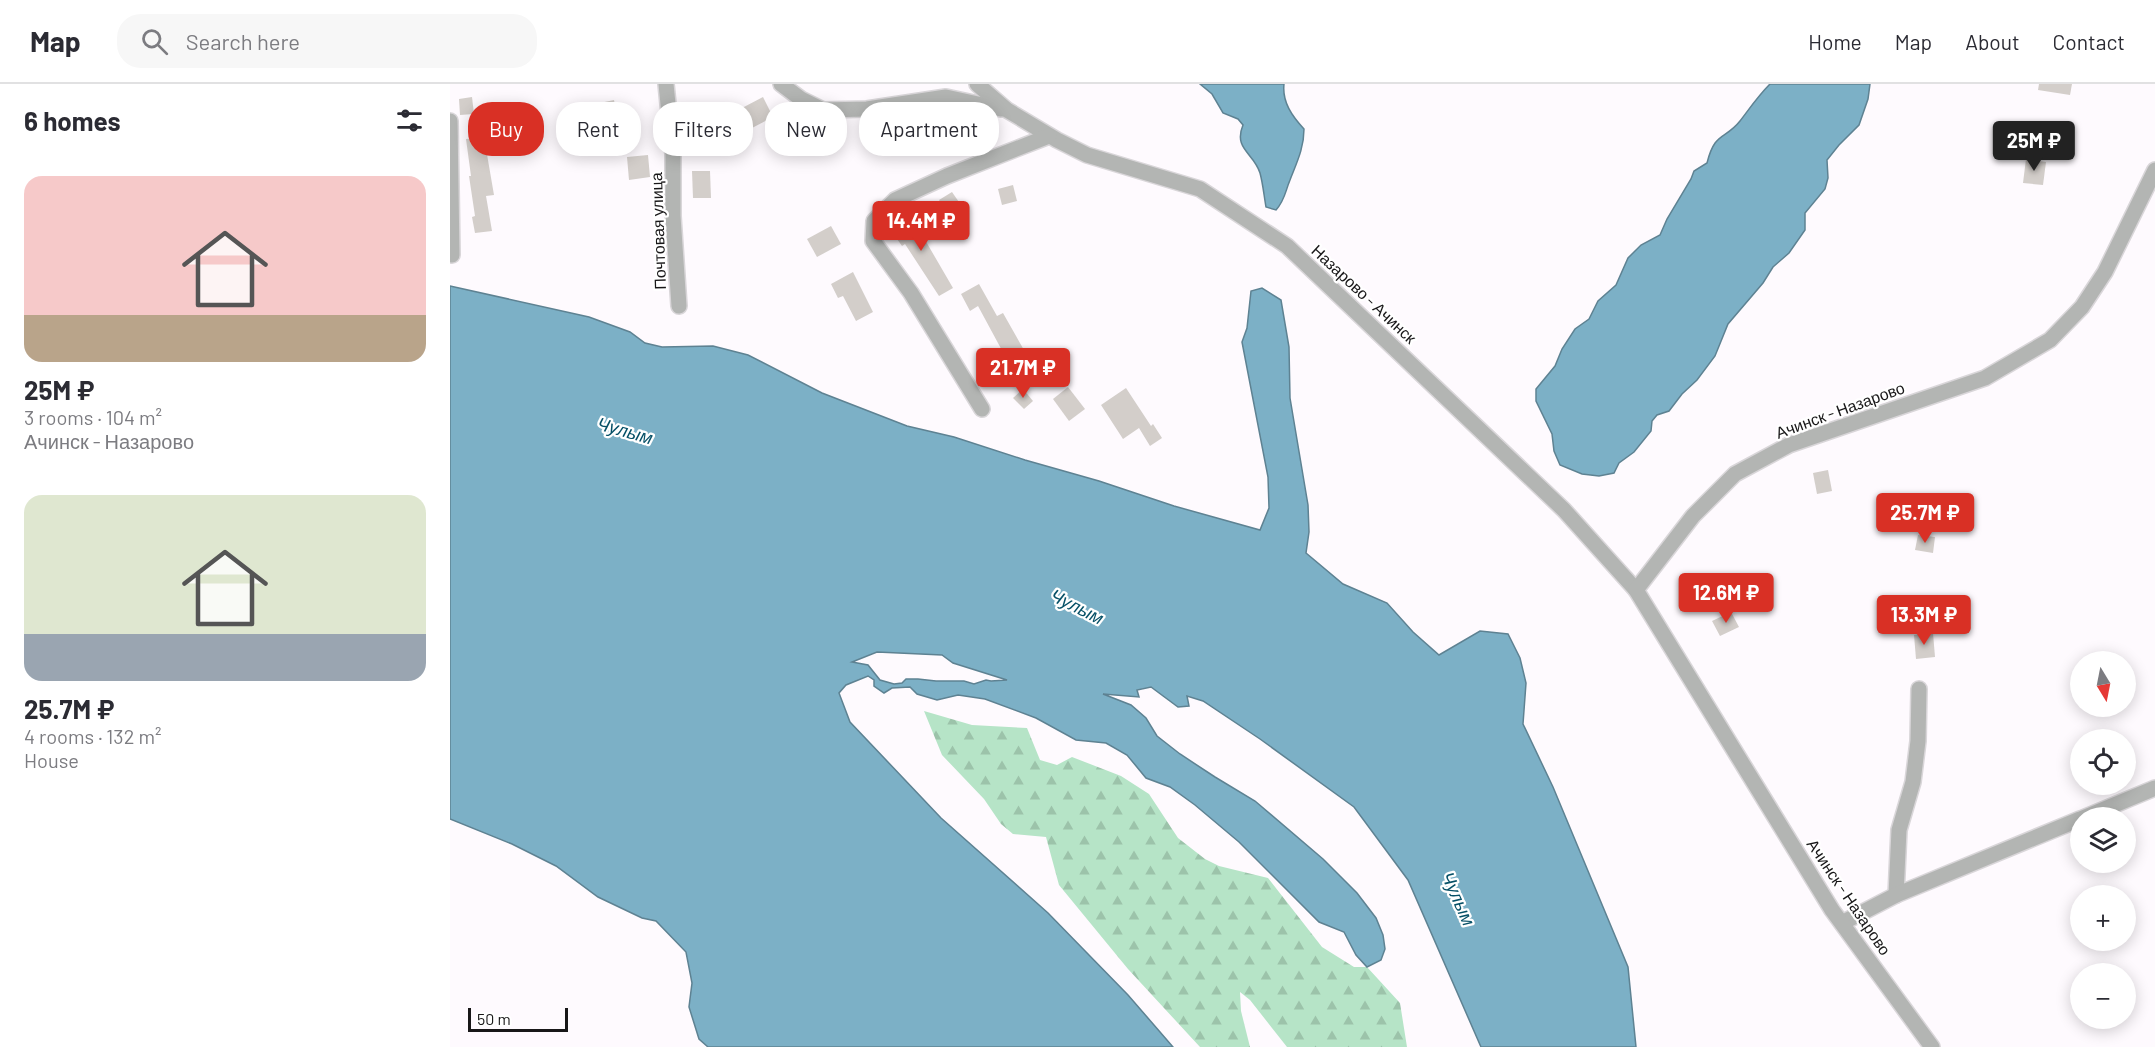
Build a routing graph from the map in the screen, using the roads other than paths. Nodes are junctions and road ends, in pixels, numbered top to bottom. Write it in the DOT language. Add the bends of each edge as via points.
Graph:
graph roads {
  1 [pos="666,84"];
  2 [pos="781,84"];
  3 [pos="976,84"];
  4 [pos="1007,110"];
  5 [pos="450,121"];
  6 [pos="1049,136"];
  7 [pos="2155,171"];
  8 [pos="452,255"];
  9 [pos="679,306"];
  10 [pos="982,408"];
  11 [pos="1636,590"];
  12 [pos="1919,689"];
  13 [pos="2155,788"];
  14 [pos="2109,807"];
  15 [pos="2070,823"];
  16 [pos="1896,895"];
  17 [pos="1842,923"];
  18 [pos="1932,1047"];
  1 -- 9 [label="street, Почтовая улица" via="674,154 673,216"];
  2 -- 4 [label="street" via="823,110 867,109 946,97"];
  3 -- 4 [label="street"];
  4 -- 6 [label="street, Назарово - Ачинск"];
  5 -- 8 [label="street"];
  6 -- 10 [label="street" via="894,200 874,221 873,241 912,293"];
  6 -- 11 [label="street, Назарово - Ачинск" via="1087,155 1200,189 1287,246 1564,510"];
  7 -- 11 [label="street, Ачинск - Назарово" via="2105,272 2082,307 2050,340 1985,378 1789,445 1735,474 1693,516"];
  11 -- 17 [label="street, Ачинск - Назарово"];
  12 -- 16 [label="street" via="1918,741 1913,782 1899,830"];
  13 -- 14 [label="street"];
  15 -- 16 [label="street"];
  16 -- 17 [label="street"];
  17 -- 18 [label="street, Ачинск - Назарово"];
}
